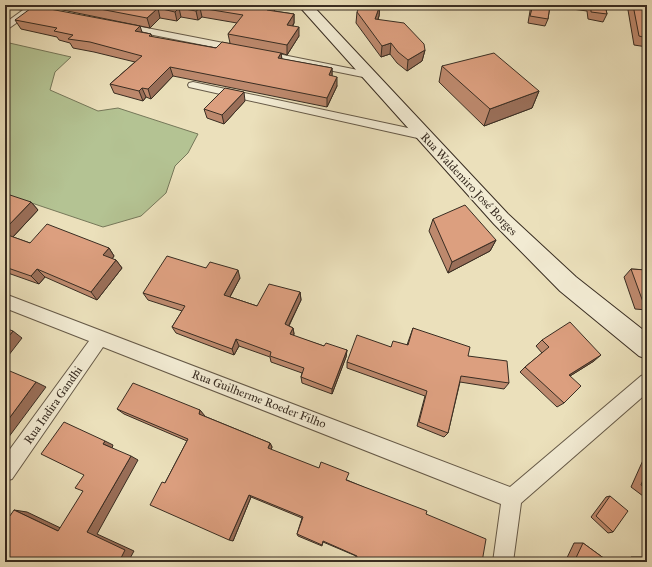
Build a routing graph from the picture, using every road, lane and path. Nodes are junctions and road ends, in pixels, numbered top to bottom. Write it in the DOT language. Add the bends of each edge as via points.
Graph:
graph roads {
  1 [pos="12,5"];
  2 [pos="305,5"];
  3 [pos="624,5"];
  4 [pos="32,7"];
  5 [pos="647,8"];
  6 [pos="61,15"];
  7 [pos="108,24"];
  8 [pos="5,28"];
  9 [pos="368,75"];
  10 [pos="193,85"];
  11 [pos="422,135"];
  12 [pos="5,301"];
  13 [pos="100,338"];
  14 [pos="647,348"];
  15 [pos="647,382"];
  16 [pos="5,472"];
  17 [pos="512,498"];
  18 [pos="503,562"];
  1 -- 4 [label="street"];
  2 -- 9 [label="main road, Rua Waldemiro José Borges"];
  3 -- 5 [label="street"];
  4 -- 6 [label="street"];
  4 -- 8 [label="street"];
  7 -- 9 [label="street"];
  9 -- 11 [label="main road, Rua Waldemiro José Borges"];
  10 -- 11 [label="street"];
  11 -- 14 [label="main road, Rua Waldemiro José Borges" via="533,251 574,289"];
  12 -- 13 [label="street, Rua Guilherme Roeder Filho"];
  13 -- 16 [label="street, Rua Indira Gandhi"];
  13 -- 17 [label="street, Rua Guilherme Roeder Filho"];
  15 -- 17 [label="street"];
  17 -- 18 [label="street"];
}
